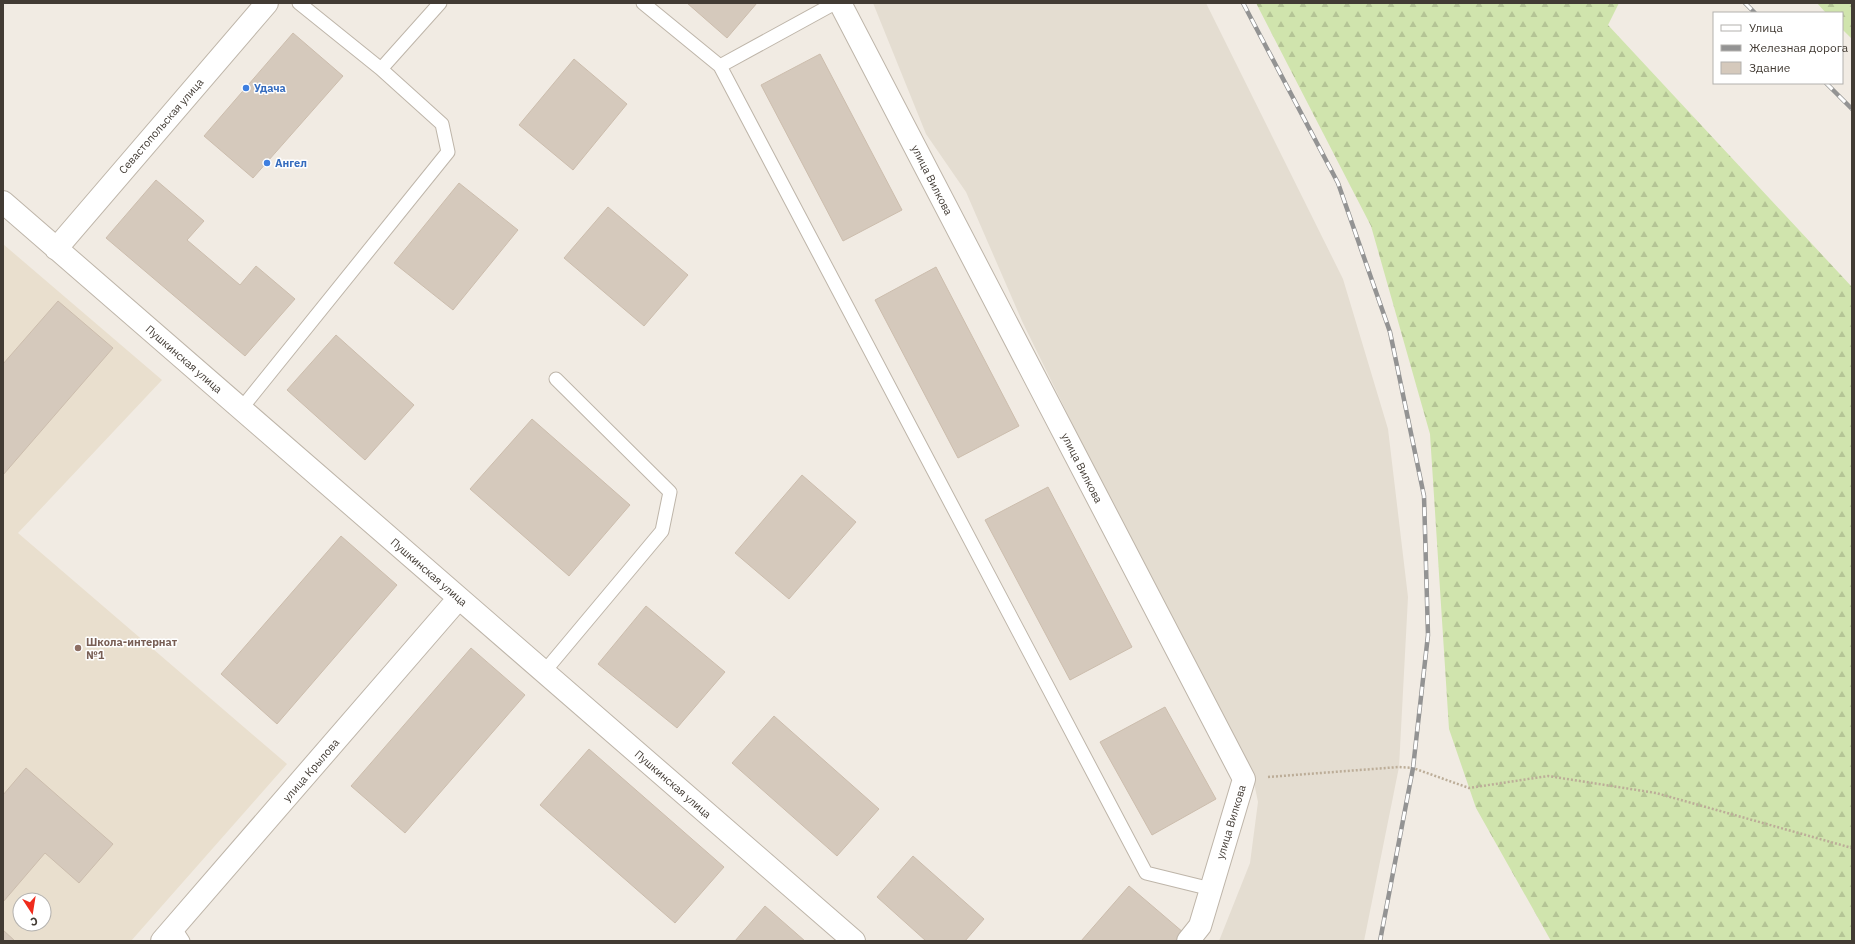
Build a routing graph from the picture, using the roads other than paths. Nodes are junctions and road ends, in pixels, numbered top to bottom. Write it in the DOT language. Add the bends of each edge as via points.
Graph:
graph roads {
  1 [pos="267,3"];
  2 [pos="299,3"];
  3 [pos="440,3"];
  4 [pos="644,3"];
  5 [pos="835,3"];
  6 [pos="840,3"];
  7 [pos="720,66"];
  8 [pos="381,69"];
  9 [pos="3,202"];
  10 [pos="56,249"];
  11 [pos="556,379"];
  12 [pos="241,409"];
  13 [pos="459,598"];
  14 [pos="544,672"];
  15 [pos="1211,889"];
  16 [pos="173,936"];
  17 [pos="854,941"];
  18 [pos="1188,941"];
  1 -- 10 [label="street, Севастопольская улица"];
  2 -- 8 [label="lane"];
  3 -- 8 [label="lane"];
  4 -- 7 [label="lane"];
  5 -- 7 [label="lane"];
  6 -- 15 [label="street, улица Вилкова" via="1244,779"];
  7 -- 15 [label="lane" via="1146,873"];
  8 -- 12 [label="lane" via="442,124 448,152"];
  9 -- 10 [label="street, Пушкинская улица"];
  10 -- 12 [label="street, Пушкинская улица"];
  11 -- 14 [label="lane" via="670,492 662,531"];
  12 -- 13 [label="street, Пушкинская улица"];
  13 -- 14 [label="street, Пушкинская улица"];
  13 -- 16 [label="street, улица Крылова"];
  14 -- 17 [label="street, Пушкинская улица"];
  15 -- 18 [label="street, улица Вилкова" via="1200,926"];
}
